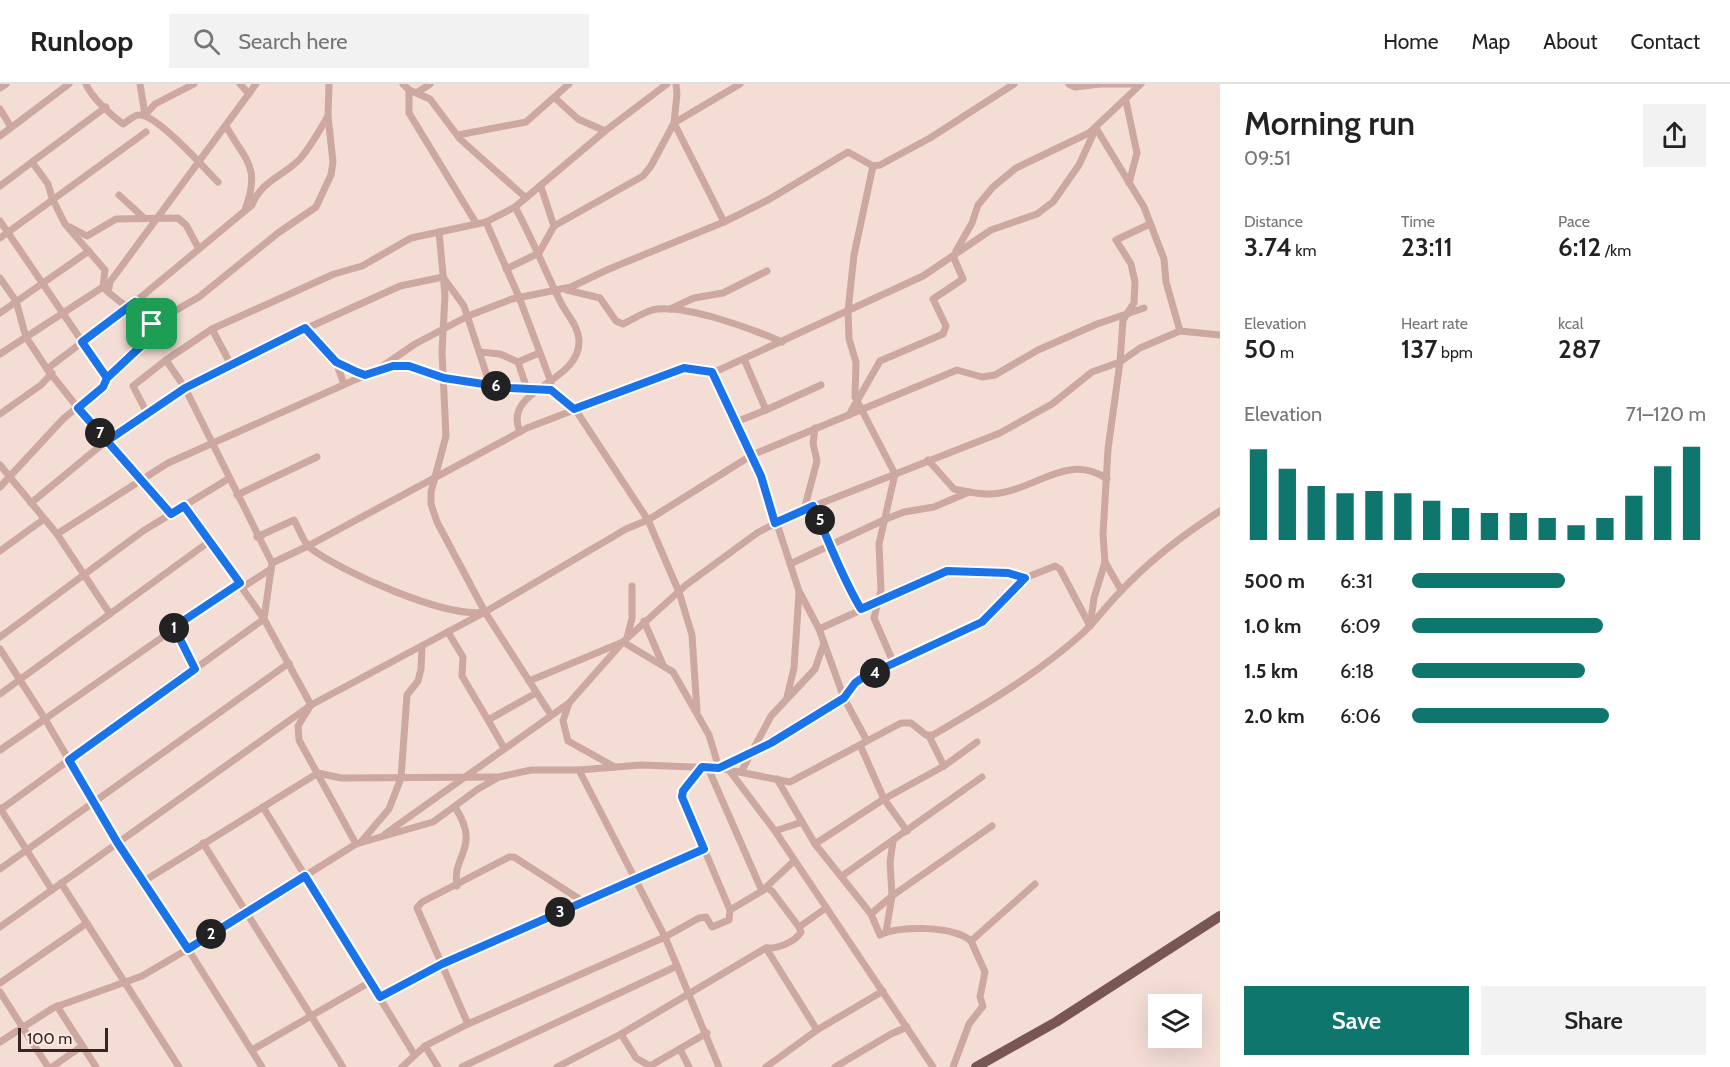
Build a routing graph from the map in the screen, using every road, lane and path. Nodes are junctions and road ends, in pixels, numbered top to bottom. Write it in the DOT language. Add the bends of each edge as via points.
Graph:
graph roads {
  1 [pos="6,84"];
  2 [pos="69,84"];
  3 [pos="86,84"];
  4 [pos="140,84"];
  5 [pos="195,84"];
  6 [pos="240,84"];
  7 [pos="256,84"];
  8 [pos="328,84"];
  9 [pos="430,84"];
  10 [pos="569,84"];
  11 [pos="667,84"];
  12 [pos="676,84"];
  13 [pos="740,84"];
  14 [pos="1014,84"];
  15 [pos="1069,84"];
  16 [pos="1100,84"];
  17 [pos="1133,84"];
  18 [pos="1141,84"];
  19 [pos="406,87"];
  20 [pos="0,88"];
  21 [pos="418,92"];
  22 [pos="249,94"];
  23 [pos="555,98"];
  24 [pos="1126,101"];
  25 [pos="106,107"];
  26 [pos="0,109"];
  27 [pos="145,115"];
  28 [pos="328,116"];
  29 [pos="674,123"];
  30 [pos="226,126"];
  31 [pos="11,127"];
  32 [pos="1096,128"];
  33 [pos="605,130"];
  34 [pos="146,132"];
  35 [pos="458,135"];
  36 [pos="0,136"];
  37 [pos="32,162"];
  38 [pos="199,164"];
  39 [pos="873,166"];
  40 [pos="218,182"];
  41 [pos="1129,183"];
  42 [pos="0,186"];
  43 [pos="541,187"];
  44 [pos="119,195"];
  45 [pos="52,198"];
  46 [pos="526,198"];
  47 [pos="514,207"];
  48 [pos="244,212"];
  49 [pos="160,217"];
  50 [pos="144,218"];
  51 [pos="0,221"];
  52 [pos="486,222"];
  53 [pos="724,222"];
  54 [pos="476,223"];
  55 [pos="65,224"];
  56 [pos="1150,224"];
  57 [pos="153,226"];
  58 [pos="554,226"];
  59 [pos="7,232"];
  60 [pos="439,232"];
  61 [pos="0,238"];
  62 [pos="199,249"];
  63 [pos="89,251"];
  64 [pos="539,253"];
  65 [pos="953,256"];
  66 [pos="506,269"];
  67 [pos="767,271"];
  68 [pos="443,277"];
  69 [pos="0,278"];
  70 [pos="45,282"];
  71 [pos="106,290"];
  72 [pos="565,290"];
  73 [pos="556,292"];
  74 [pos="519,297"];
  75 [pos="16,301"];
  76 [pos="135,302"];
  77 [pos="128,308"];
  78 [pos="1144,308"];
  79 [pos="670,309"];
  80 [pos="848,311"];
  81 [pos="64,312"];
  82 [pos="0,313"];
  83 [pos="1125,313"];
  84 [pos="468,316"];
  85 [pos="152,324"];
  86 [pos="446,327"];
  87 [pos="305,328"];
  88 [pos="212,329"];
  89 [pos="1180,331"];
  90 [pos="1220,334"];
  91 [pos="26,337"];
  92 [pos="82,342"];
  93 [pos="782,342"];
  94 [pos="480,352"];
  95 [pos="539,353"];
  96 [pos="0,354"];
  97 [pos="744,359"];
  98 [pos="166,360"];
  99 [pos="336,362"];
  100 [pos="518,362"];
  101 [pos="1120,362"];
  102 [pos="230,363"];
  103 [pos="377,370"];
  104 [pos="50,371"];
  105 [pos="712,372"];
  106 [pos="365,375"];
  107 [pos="107,378"];
  108 [pos="444,378"];
  109 [pos="551,382"];
  110 [pos="344,384"];
  111 [pos="490,385"];
  112 [pos="821,385"];
  113 [pos="185,388"];
  114 [pos="527,389"];
  115 [pos="540,389"];
  116 [pos="857,401"];
  117 [pos="78,408"];
  118 [pos="574,409"];
  119 [pos="766,410"];
  120 [pos="861,410"];
  121 [pos="147,413"];
  122 [pos="0,414"];
  123 [pos="849,415"];
  124 [pos="736,422"];
  125 [pos="815,428"];
  126 [pos="520,432"];
  127 [pos="107,441"];
  128 [pos="212,442"];
  129 [pos="752,455"];
  130 [pos="317,457"];
  131 [pos="928,460"];
  132 [pos="0,465"];
  133 [pos="895,474"];
  134 [pos="9,477"];
  135 [pos="435,478"];
  136 [pos="228,479"];
  137 [pos="1107,479"];
  138 [pos="140,480"];
  139 [pos="0,487"];
  140 [pos="969,492"];
  141 [pos="237,495"];
  142 [pos="31,503"];
  143 [pos="184,506"];
  144 [pos="813,506"];
  145 [pos="804,510"];
  146 [pos="1220,511"];
  147 [pos="171,514"];
  148 [pos="44,519"];
  149 [pos="885,519"];
  150 [pos="648,520"];
  151 [pos="775,523"];
  152 [pos="57,534"];
  153 [pos="257,537"];
  154 [pos="210,541"];
  155 [pos="831,543"];
  156 [pos="308,546"];
  157 [pos="0,551"];
  158 [pos="1105,562"];
  159 [pos="790,564"];
  160 [pos="271,566"];
  161 [pos="84,575"];
  162 [pos="1025,578"];
  163 [pos="241,585"];
  164 [pos="632,586"];
  165 [pos="1121,590"];
  166 [pos="799,591"];
  167 [pos="679,592"];
  168 [pos="879,601"];
  169 [pos="861,609"];
  170 [pos="485,612"];
  171 [pos="110,614"];
  172 [pos="264,619"];
  173 [pos="644,621"];
  174 [pos="1090,626"];
  175 [pos="174,627"];
  176 [pos="819,629"];
  177 [pos="448,632"];
  178 [pos="0,637"];
  179 [pos="625,640"];
  180 [pos="824,643"];
  181 [pos="422,646"];
  182 [pos="0,649"];
  183 [pos="289,663"];
  184 [pos="894,664"];
  185 [pos="663,665"];
  186 [pos="195,669"];
  187 [pos="20,680"];
  188 [pos="529,681"];
  189 [pos="536,693"];
  190 [pos="0,694"];
  191 [pos="787,697"];
  192 [pos="844,698"];
  193 [pos="569,703"];
  194 [pos="311,705"];
  195 [pos="697,711"];
  196 [pos="551,716"];
  197 [pos="45,719"];
  198 [pos="488,720"];
  199 [pos="929,736"];
  200 [pos="867,741"];
  201 [pos="977,742"];
  202 [pos="860,745"];
  203 [pos="504,748"];
  204 [pos="0,750"];
  205 [pos="753,750"];
  206 [pos="69,760"];
  207 [pos="613,766"];
  208 [pos="944,766"];
  209 [pos="705,767"];
  210 [pos="719,768"];
  211 [pos="579,770"];
  212 [pos="729,770"];
  213 [pos="741,772"];
  214 [pos="318,773"];
  215 [pos="499,777"];
  216 [pos="982,777"];
  217 [pos="401,778"];
  218 [pos="459,779"];
  219 [pos="777,779"];
  220 [pos="884,799"];
  221 [pos="94,802"];
  222 [pos="263,807"];
  223 [pos="455,807"];
  224 [pos="0,809"];
  225 [pos="802,822"];
  226 [pos="992,826"];
  227 [pos="775,831"];
  228 [pos="907,831"];
  229 [pos="380,838"];
  230 [pos="893,841"];
  231 [pos="117,842"];
  232 [pos="203,843"];
  233 [pos="359,843"];
  234 [pos="815,844"];
  235 [pos="704,849"];
  236 [pos="26,850"];
  237 [pos="794,861"];
  238 [pos="0,869"];
  239 [pos="305,876"];
  240 [pos="842,876"];
  241 [pos="636,880"];
  242 [pos="144,881"];
  243 [pos="61,883"];
  244 [pos="1035,884"];
  245 [pos="457,886"];
  246 [pos="52,890"];
  247 [pos="762,891"];
  248 [pos="892,896"];
  249 [pos="584,902"];
  250 [pos="826,908"];
  251 [pos="730,910"];
  252 [pos="246,913"];
  253 [pos="871,914"];
  254 [pos="1220,916"];
  255 [pos="87,922"];
  256 [pos="1220,924"];
  257 [pos="0,927"];
  258 [pos="799,927"];
  259 [pos="886,932"];
  260 [pos="664,937"];
  261 [pos="971,940"];
  262 [pos="766,948"];
  263 [pos="188,949"];
  264 [pos="442,964"];
  265 [pos="677,966"];
  266 [pos="125,982"];
  267 [pos="370,982"];
  268 [pos="0,983"];
  269 [pos="883,991"];
  270 [pos="0,992"];
  271 [pos="689,992"];
  272 [pos="380,997"];
  273 [pos="57,1006"];
  274 [pos="311,1016"];
  275 [pos="468,1023"];
  276 [pos="22,1027"];
  277 [pos="907,1027"];
  278 [pos="817,1030"];
  279 [pos="707,1033"];
  280 [pos="621,1034"];
  281 [pos="0,1042"];
  282 [pos="82,1046"];
  283 [pos="425,1046"];
  284 [pos="680,1049"];
  285 [pos="252,1050"];
  286 [pos="414,1054"];
  287 [pos="849,1059"];
  288 [pos="768,1066"];
  289 [pos="50,1067"];
  290 [pos="96,1067"];
  291 [pos="179,1067"];
  292 [pos="262,1067"];
  293 [pos="343,1067"];
  294 [pos="402,1067"];
  295 [pos="438,1067"];
  296 [pos="462,1067"];
  297 [pos="557,1067"];
  298 [pos="689,1067"];
  299 [pos="719,1067"];
  300 [pos="835,1067"];
  301 [pos="850,1067"];
  302 [pos="933,1067"];
  303 [pos="953,1067"];
  304 [pos="976,1067"];
  305 [pos="991,1067"];
  1 -- 20 [label="street"];
  2 -- 31 [label="street"];
  3 -- 25 [label="street" via="90,94"];
  4 -- 27 [label="street"];
  5 -- 27 [label="street" via="155,104"];
  6 -- 22 [label="street"];
  7 -- 22 [label="street"];
  8 -- 28 [label="street"];
  9 -- 21 [label="street"];
  10 -- 23 [label="street"];
  11 -- 33 [label="street"];
  12 -- 29 [label="street"];
  13 -- 29 [label="street"];
  14 -- 39 [label="street" via="930,138"];
  15 -- 16 [label="street"];
  16 -- 17 [label="street"];
  18 -- 24 [label="street"];
  19 -- 21 [label="street"];
  19 -- 54 [label="street" via="409,113"];
  21 -- 35 [label="street" via="430,99"];
  22 -- 30 [label="street"];
  23 -- 33 [label="street" via="578,119"];
  23 -- 35 [label="street" via="526,122"];
  24 -- 32 [label="street"];
  24 -- 41 [label="street" via="1137,153"];
  25 -- 27 [label="street" via="123,124"];
  25 -- 37 [label="street"];
  26 -- 31 [label="street"];
  27 -- 38 [label="street" via="165,129"];
  28 -- 48 [label="street" via="300,158 258,190"];
  28 -- 85 [label="street" via="333,162 316,207 199,297"];
  29 -- 53 [label="street"];
  29 -- 58 [label="street" via="643,176"];
  30 -- 38 [label="street"];
  30 -- 48 [label="street" via="251,164 252,185"];
  31 -- 36 [label="street"];
  32 -- 41 [label="street"];
  32 -- 65 [label="street" via="1016,168 993,187 978,205"];
  32 -- 65 [label="street" via="1079,165 1053,202 1037,214 991,230"];
  33 -- 43 [label="street"];
  34 -- 45 [label="street"];
  35 -- 46 [label="street"];
  37 -- 42 [label="street"];
  37 -- 45 [label="street" via="48,184"];
  38 -- 40 [label="street"];
  38 -- 49 [label="street"];
  39 -- 53 [label="street" via="848,152"];
  39 -- 80 [label="street" via="854,255"];
  41 -- 56 [label="street"];
  43 -- 46 [label="street"];
  43 -- 58 [label="street"];
  44 -- 50 [label="street"];
  45 -- 55 [label="street"];
  45 -- 59 [label="street"];
  46 -- 47 [label="street"];
  47 -- 52 [label="street"];
  47 -- 64 [label="street"];
  48 -- 62 [label="street"];
  49 -- 50 [label="street"];
  49 -- 57 [label="street"];
  49 -- 62 [label="street" via="178,218"];
  50 -- 55 [label="street" via="116,219 87,236"];
  50 -- 57 [label="street"];
  51 -- 59 [label="street"];
  52 -- 54 [label="street"];
  52 -- 66 [label="street"];
  53 -- 72 [label="street"];
  54 -- 60 [label="street"];
  55 -- 63 [label="street"];
  56 -- 83 [label="street" via="1116,240 1131,264 1135,282 1134,303"];
  56 -- 89 [label="street" via="1164,259 1166,282"];
  57 -- 71 [label="street"];
  58 -- 64 [label="street"];
  59 -- 61 [label="street"];
  59 -- 70 [label="street"];
  60 -- 68 [label="street"];
  60 -- 88 [label="street" via="411,238 362,267 334,274"];
  62 -- 76 [label="street"];
  63 -- 70 [label="street"];
  63 -- 71 [label="street" via="105,270"];
  64 -- 66 [label="street"];
  64 -- 73 [label="street"];
  65 -- 80 [label="street" via="923,276"];
  65 -- 116 [label="street" via="963,279 933,299 946,326 943,334 880,361"];
  66 -- 74 [label="street"];
  67 -- 79 [label="street" via="723,293 694,298"];
  68 -- 84 [label="street"];
  68 -- 86 [label="street"];
  68 -- 87 [label="street" via="400,286"];
  69 -- 75 [label="street"];
  70 -- 75 [label="street"];
  70 -- 81 [label="street"];
  71 -- 77 [label="street"];
  71 -- 81 [label="street"];
  72 -- 73 [label="street"];
  72 -- 79 [label="street" via="600,298 616,321 623,324 651,310"];
  73 -- 74 [label="street"];
  73 -- 109 [label="street" via="579,341 571,366"];
  74 -- 84 [label="street"];
  74 -- 95 [label="street"];
  75 -- 82 [label="street"];
  75 -- 91 [label="street"];
  76 -- 77 [label="street"];
  76 -- 85 [label="street"];
  77 -- 92 [label="street"];
  78 -- 83 [label="street"];
  79 -- 93 [label="street" via="753,330"];
  80 -- 93 [label="street"];
  80 -- 116 [label="street"];
  81 -- 91 [label="street"];
  81 -- 92 [label="street"];
  83 -- 101 [label="street"];
  83 -- 120 [label="street" via="1038,350 994,375 982,377 957,370"];
  84 -- 86 [label="street"];
  84 -- 94 [label="street"];
  85 -- 107 [label="street" via="156,332"];
  86 -- 103 [label="street"];
  86 -- 108 [label="street" via="442,343"];
  87 -- 99 [label="street"];
  87 -- 102 [label="street"];
  88 -- 98 [label="street"];
  88 -- 102 [label="street"];
  89 -- 90 [label="street"];
  89 -- 101 [label="street" via="1140,348"];
  91 -- 96 [label="street"];
  91 -- 104 [label="street"];
  92 -- 104 [label="street"];
  92 -- 107 [label="street"];
  93 -- 97 [label="street"];
  94 -- 100 [label="street" via="500,354"];
  94 -- 111 [label="street"];
  95 -- 100 [label="street"];
  95 -- 109 [label="street"];
  97 -- 105 [label="street"];
  97 -- 119 [label="street"];
  98 -- 113 [label="street"];
  98 -- 121 [label="street" via="133,386"];
  99 -- 106 [label="street"];
  99 -- 110 [label="street"];
  100 -- 114 [label="street"];
  101 -- 131 [label="street" via="1082,378 1027,421"];
  101 -- 137 [label="street"];
  102 -- 113 [label="street"];
  103 -- 106 [label="street"];
  103 -- 108 [label="street" via="409,366"];
  104 -- 117 [label="street"];
  104 -- 122 [label="street" via="41,385"];
  105 -- 118 [label="street" via="684,368"];
  105 -- 124 [label="street"];
  106 -- 110 [label="street"];
  107 -- 117 [label="street" via="103,387"];
  108 -- 111 [label="street"];
  108 -- 135 [label="street" via="446,436"];
  109 -- 115 [label="street"];
  110 -- 128 [label="street"];
  111 -- 114 [label="street"];
  112 -- 119 [label="street"];
  113 -- 121 [label="street"];
  113 -- 128 [label="street"];
  114 -- 115 [label="street"];
  115 -- 118 [label="street" via="557,393"];
  115 -- 126 [label="street" via="523,402 516,414"];
  116 -- 120 [label="street"];
  116 -- 123 [label="street"];
  117 -- 127 [label="street"];
  117 -- 134 [label="street"];
  118 -- 126 [label="street"];
  118 -- 150 [label="street"];
  119 -- 124 [label="street"];
  120 -- 123 [label="street"];
  120 -- 133 [label="street"];
  121 -- 127 [label="street"];
  123 -- 125 [label="street"];
  124 -- 129 [label="street"];
  125 -- 129 [label="street"];
  125 -- 145 [label="street" via="816,461"];
  126 -- 135 [label="street"];
  127 -- 138 [label="street"];
  127 -- 142 [label="street"];
  128 -- 136 [label="street"];
  128 -- 138 [label="street"];
  129 -- 150 [label="street"];
  129 -- 151 [label="street"];
  130 -- 141 [label="street"];
  131 -- 133 [label="street"];
  131 -- 140 [label="street" via="954,489"];
  132 -- 134 [label="street"];
  133 -- 144 [label="street"];
  133 -- 149 [label="street"];
  134 -- 139 [label="street"];
  134 -- 142 [label="street"];
  135 -- 156 [label="street"];
  135 -- 170 [label="street" via="431,504 437,522"];
  136 -- 141 [label="street"];
  136 -- 143 [label="street"];
  137 -- 140 [label="street" via="1082,468 1002,493"];
  137 -- 158 [label="street"];
  138 -- 147 [label="street"];
  138 -- 152 [label="street"];
  140 -- 149 [label="street" via="934,507"];
  141 -- 153 [label="street"];
  142 -- 148 [label="street"];
  143 -- 147 [label="street"];
  143 -- 154 [label="street"];
  144 -- 145 [label="street"];
  144 -- 155 [label="street"];
  145 -- 151 [label="street"];
  146 -- 165 [label="street" via="1180,537"];
  147 -- 161 [label="street"];
  148 -- 152 [label="street"];
  148 -- 157 [label="street"];
  149 -- 155 [label="street"];
  149 -- 168 [label="street" via="879,544"];
  150 -- 167 [label="street"];
  150 -- 170 [label="street" via="626,528"];
  151 -- 159 [label="street"];
  151 -- 167 [label="street" via="757,532"];
  152 -- 161 [label="street"];
  153 -- 156 [label="street" via="294,520"];
  153 -- 160 [label="street"];
  154 -- 163 [label="street"];
  154 -- 171 [label="street"];
  155 -- 159 [label="street"];
  155 -- 169 [label="street" via="832,556"];
  156 -- 160 [label="street"];
  156 -- 170 [label="street" via="374,584 463,612"];
  158 -- 165 [label="street"];
  158 -- 174 [label="street"];
  159 -- 166 [label="street"];
  160 -- 163 [label="street"];
  160 -- 172 [label="street"];
  161 -- 171 [label="street"];
  161 -- 178 [label="street"];
  162 -- 168 [label="street" via="1008,573 947,571"];
  162 -- 174 [label="street" via="1055,566 1060,569"];
  162 -- 184 [label="street" via="982,622"];
  163 -- 172 [label="street"];
  163 -- 175 [label="street"];
  164 -- 179 [label="street" via="632,618"];
  165 -- 174 [label="street"];
  166 -- 176 [label="street"];
  166 -- 191 [label="street" via="794,668"];
  167 -- 173 [label="street"];
  167 -- 195 [label="street" via="692,635"];
  168 -- 169 [label="street"];
  168 -- 184 [label="street" via="874,618"];
  169 -- 176 [label="street"];
  170 -- 177 [label="street"];
  170 -- 188 [label="street"];
  171 -- 187 [label="street"];
  172 -- 183 [label="street"];
  172 -- 186 [label="street"];
  173 -- 179 [label="street"];
  173 -- 185 [label="street"];
  174 -- 199 [label="street" via="1009,690"];
  175 -- 186 [label="street"];
  175 -- 197 [label="street"];
  176 -- 180 [label="street"];
  177 -- 181 [label="street"];
  177 -- 198 [label="street" via="463,657 462,676"];
  179 -- 185 [label="street"];
  179 -- 188 [label="street"];
  179 -- 193 [label="street"];
  180 -- 191 [label="street" via="815,669"];
  180 -- 192 [label="street"];
  181 -- 194 [label="street"];
  181 -- 217 [label="street" via="420,675 407,695"];
  182 -- 187 [label="street"];
  183 -- 194 [label="street"];
  183 -- 221 [label="street"];
  184 -- 192 [label="street" via="855,683"];
  185 -- 195 [label="street" via="682,683"];
  186 -- 206 [label="street"];
  187 -- 190 [label="street"];
  187 -- 197 [label="street"];
  188 -- 189 [label="street"];
  189 -- 196 [label="street"];
  189 -- 198 [label="street"];
  191 -- 205 [label="street" via="771,716"];
  192 -- 200 [label="street"];
  192 -- 205 [label="street" via="799,728"];
  193 -- 196 [label="street"];
  193 -- 207 [label="street" via="562,721 568,741"];
  194 -- 214 [label="street" via="297,733"];
  194 -- 231 [label="street"];
  195 -- 210 [label="street"];
  196 -- 203 [label="street"];
  197 -- 204 [label="street"];
  197 -- 206 [label="street"];
  198 -- 203 [label="street"];
  199 -- 200 [label="street" via="905,722"];
  199 -- 208 [label="street"];
  200 -- 202 [label="street"];
  201 -- 208 [label="street"];
  202 -- 219 [label="street" via="798,779"];
  202 -- 220 [label="street"];
  203 -- 218 [label="street"];
  205 -- 210 [label="street"];
  205 -- 213 [label="street"];
  206 -- 221 [label="street"];
  206 -- 224 [label="street"];
  207 -- 209 [label="street"];
  207 -- 211 [label="street"];
  208 -- 220 [label="street"];
  209 -- 210 [label="street"];
  209 -- 235 [label="street" via="682,797"];
  209 -- 247 [label="street"];
  210 -- 212 [label="street"];
  211 -- 215 [label="street" via="531,770"];
  211 -- 241 [label="street"];
  212 -- 213 [label="street"];
  212 -- 227 [label="street"];
  213 -- 219 [label="street"];
  214 -- 217 [label="street" via="341,778"];
  214 -- 222 [label="street"];
  214 -- 233 [label="street"];
  215 -- 218 [label="street"];
  215 -- 223 [label="street"];
  216 -- 228 [label="street"];
  217 -- 218 [label="street"];
  217 -- 233 [label="street" via="389,809"];
  218 -- 229 [label="street"];
  219 -- 225 [label="street"];
  220 -- 228 [label="street"];
  220 -- 234 [label="street"];
  221 -- 231 [label="street"];
  221 -- 236 [label="street"];
  222 -- 232 [label="street"];
  222 -- 239 [label="street"];
  223 -- 229 [label="street" via="433,822"];
  223 -- 245 [label="street" via="467,837"];
  224 -- 236 [label="street"];
  225 -- 227 [label="street"];
  225 -- 234 [label="street"];
  226 -- 248 [label="street"];
  227 -- 237 [label="street"];
  228 -- 230 [label="street"];
  229 -- 233 [label="street"];
  230 -- 240 [label="street"];
  230 -- 248 [label="street" via="889,869"];
  231 -- 242 [label="street"];
  231 -- 243 [label="street"];
  232 -- 242 [label="street"];
  232 -- 252 [label="street"];
  233 -- 239 [label="street"];
  234 -- 240 [label="street"];
  235 -- 241 [label="street"];
  235 -- 251 [label="street"];
  236 -- 238 [label="street"];
  236 -- 246 [label="street"];
  237 -- 247 [label="street"];
  237 -- 250 [label="street"];
  239 -- 252 [label="street"];
  239 -- 267 [label="street"];
  240 -- 253 [label="street"];
  241 -- 249 [label="street"];
  241 -- 260 [label="street"];
  242 -- 263 [label="street"];
  243 -- 246 [label="street"];
  243 -- 255 [label="street"];
  244 -- 261 [label="street"];
  245 -- 249 [label="street" via="514,857"];
  245 -- 264 [label="street" via="417,908"];
  246 -- 257 [label="street"];
  247 -- 251 [label="street"];
  247 -- 258 [label="street" via="772,891"];
  248 -- 253 [label="street"];
  248 -- 259 [label="street"];
  249 -- 264 [label="street"];
  250 -- 258 [label="street"];
  250 -- 269 [label="street"];
  251 -- 260 [label="street" via="729,920 716,927 703,917"];
  252 -- 263 [label="street"];
  252 -- 274 [label="street"];
  253 -- 259 [label="street" via="880,935"];
  254 -- 304 [label="main road" via="1056,1022"];
  255 -- 266 [label="street"];
  255 -- 268 [label="street"];
  256 -- 305 [label="main road" via="1060,1028"];
  258 -- 262 [label="street" via="801,932 796,938 774,949"];
  259 -- 261 [label="street" via="898,928 935,930"];
  260 -- 265 [label="street"];
  260 -- 275 [label="street"];
  261 -- 303 [label="street" via="985,972 980,997 983,1006 969,1024"];
  262 -- 271 [label="street"];
  262 -- 278 [label="street"];
  263 -- 266 [label="street"];
  263 -- 285 [label="street"];
  264 -- 272 [label="street"];
  264 -- 275 [label="street"];
  265 -- 271 [label="street"];
  265 -- 296 [label="street"];
  266 -- 273 [label="street"];
  266 -- 291 [label="street"];
  267 -- 272 [label="street"];
  267 -- 274 [label="street"];
  269 -- 277 [label="street"];
  269 -- 278 [label="street"];
  270 -- 276 [label="street"];
  271 -- 279 [label="street"];
  271 -- 280 [label="street"];
  272 -- 286 [label="street"];
  273 -- 276 [label="street"];
  273 -- 282 [label="street"];
  274 -- 285 [label="street"];
  274 -- 293 [label="street"];
  275 -- 283 [label="street"];
  276 -- 281 [label="street"];
  276 -- 289 [label="street"];
  277 -- 287 [label="street"];
  277 -- 302 [label="street"];
  278 -- 288 [label="street"];
  279 -- 284 [label="street"];
  279 -- 299 [label="street"];
  280 -- 284 [label="street" via="628,1048 650,1066"];
  280 -- 297 [label="street"];
  282 -- 289 [label="street"];
  282 -- 290 [label="street"];
  283 -- 286 [label="street"];
  283 -- 295 [label="street"];
  284 -- 298 [label="street"];
  285 -- 292 [label="street"];
  286 -- 294 [label="street"];
  287 -- 300 [label="street"];
  287 -- 301 [label="street"];
}
